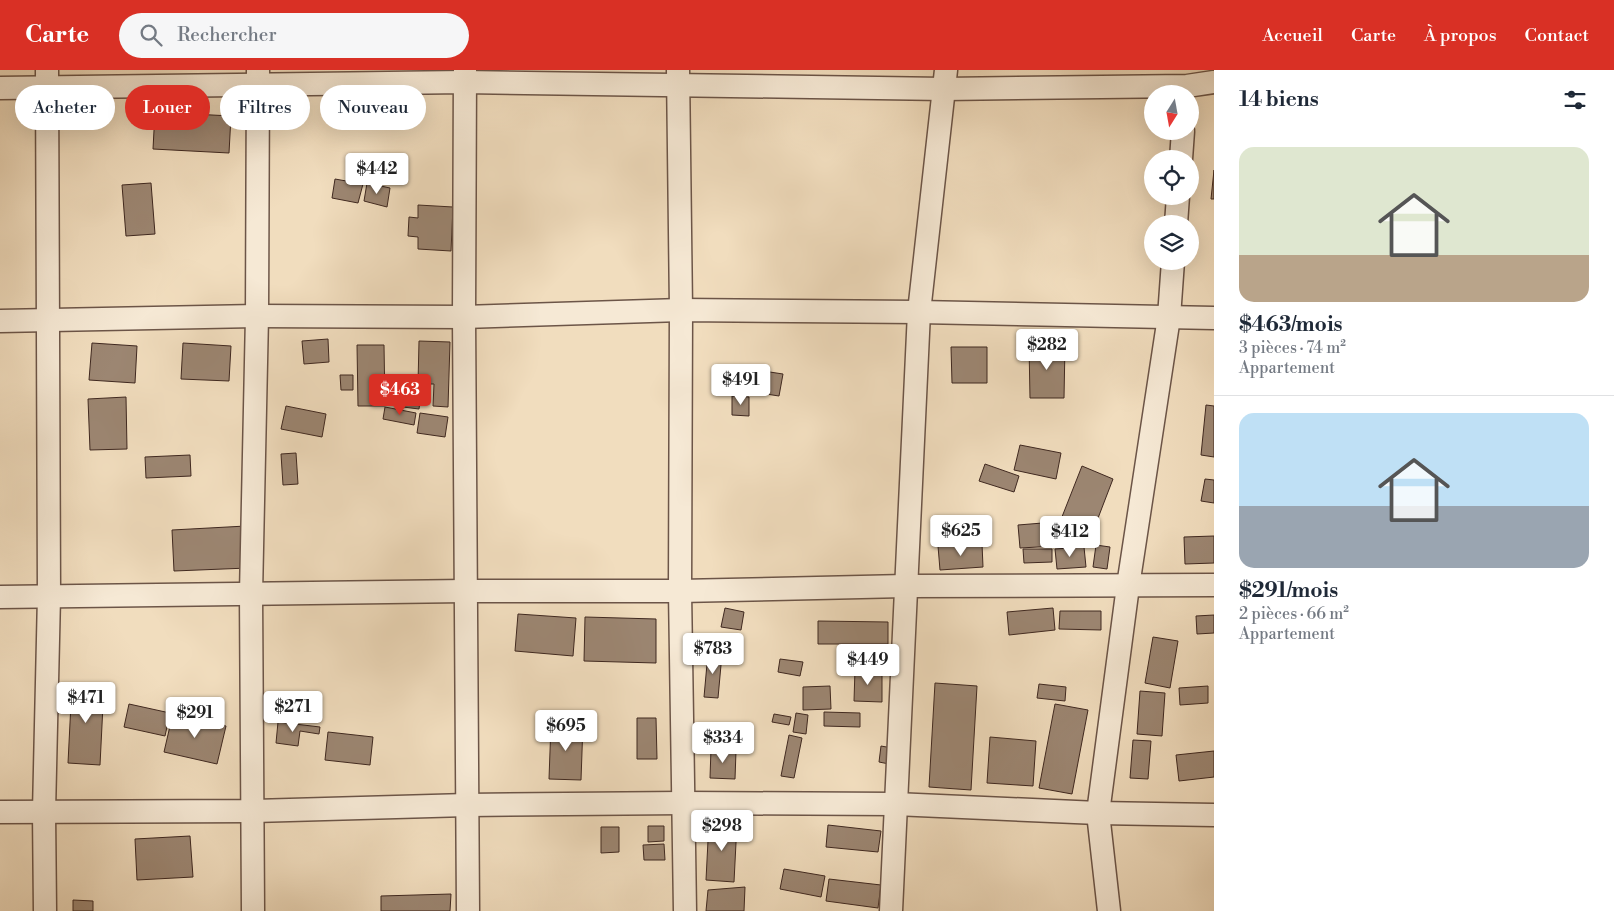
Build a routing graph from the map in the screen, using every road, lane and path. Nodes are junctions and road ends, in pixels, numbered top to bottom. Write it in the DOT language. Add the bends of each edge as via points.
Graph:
graph roads {
  1 [pos="464,76"];
  2 [pos="258,77"];
  3 [pos="678,77"];
  4 [pos="48,79"];
  5 [pos="945,80"];
  6 [pos="1214,82"];
  7 [pos="1199,86"];
  8 [pos="0,88"];
  9 [pos="1144,88"];
  10 [pos="1172,270"];
  11 [pos="681,310"];
  12 [pos="919,312"];
  13 [pos="257,316"];
  14 [pos="464,317"];
  15 [pos="1169,317"];
  16 [pos="1214,318"];
  17 [pos="0,321"];
  18 [pos="49,321"];
  19 [pos="1214,585"];
  20 [pos="905,586"];
  21 [pos="1128,586"];
  22 [pos="465,591"];
  23 [pos="680,592"];
  24 [pos="251,594"];
  25 [pos="49,596"];
  26 [pos="0,597"];
  27 [pos="683,803"];
  28 [pos="895,804"];
  29 [pos="467,805"];
  30 [pos="252,811"];
  31 [pos="0,812"];
  32 [pos="44,812"];
  33 [pos="1098,813"];
  34 [pos="1214,814"];
  35 [pos="45,911"];
  36 [pos="253,911"];
  37 [pos="468,911"];
  38 [pos="685,911"];
  39 [pos="890,911"];
  40 [pos="1109,911"];
  1 -- 2 [label="street"];
  1 -- 3 [label="street"];
  1 -- 14 [label="street"];
  2 -- 4 [label="street"];
  2 -- 13 [label="street"];
  3 -- 5 [label="street"];
  3 -- 11 [label="street"];
  4 -- 8 [label="street"];
  4 -- 18 [label="street"];
  5 -- 9 [label="street"];
  5 -- 12 [label="street"];
  6 -- 7 [label="street"];
  10 -- 15 [label="street"];
  11 -- 12 [label="street"];
  11 -- 14 [label="street"];
  11 -- 23 [label="street"];
  12 -- 15 [label="street"];
  12 -- 20 [label="street"];
  13 -- 14 [label="street"];
  13 -- 18 [label="street"];
  13 -- 24 [label="street"];
  14 -- 22 [label="street"];
  15 -- 16 [label="street"];
  15 -- 21 [label="street"];
  17 -- 18 [label="street"];
  18 -- 25 [label="street"];
  19 -- 21 [label="street"];
  20 -- 21 [label="street"];
  20 -- 23 [label="street"];
  20 -- 28 [label="street"];
  21 -- 33 [label="street"];
  22 -- 23 [label="street"];
  22 -- 24 [label="street"];
  22 -- 29 [label="street"];
  23 -- 27 [label="street"];
  24 -- 25 [label="street"];
  24 -- 30 [label="street"];
  25 -- 26 [label="street"];
  25 -- 32 [label="street"];
  27 -- 28 [label="street"];
  27 -- 29 [label="street"];
  27 -- 38 [label="street"];
  28 -- 33 [label="street"];
  28 -- 39 [label="street"];
  29 -- 30 [label="street"];
  29 -- 37 [label="street"];
  30 -- 32 [label="street"];
  30 -- 36 [label="street"];
  31 -- 32 [label="street"];
  32 -- 35 [label="street"];
  33 -- 34 [label="street"];
  33 -- 40 [label="street"];
}
